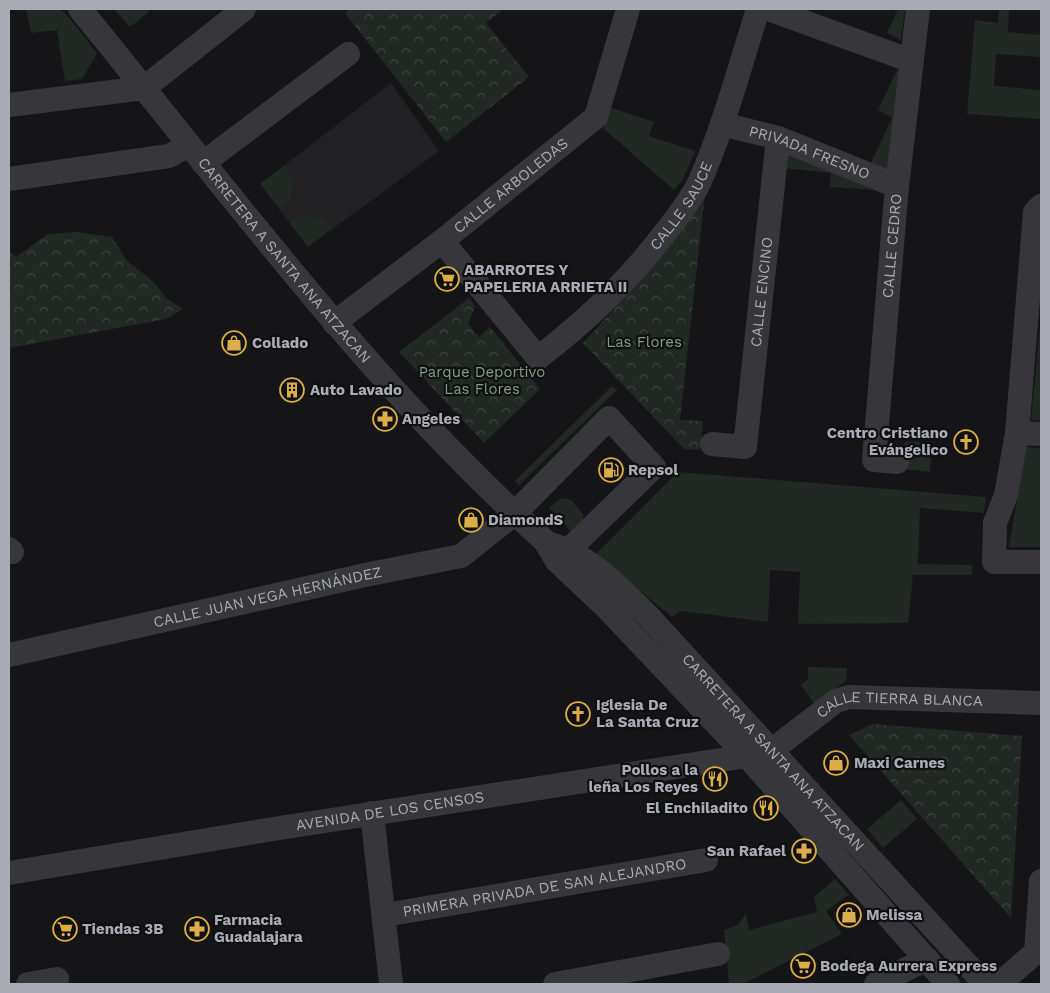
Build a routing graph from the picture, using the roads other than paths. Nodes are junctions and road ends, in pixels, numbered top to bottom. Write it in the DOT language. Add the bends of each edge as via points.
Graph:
graph roads {
  1 [pos="80,9"];
  2 [pos="244,9"];
  3 [pos="628,9"];
  4 [pos="758,9"];
  5 [pos="768,9"];
  6 [pos="918,9"];
  7 [pos="348,54"];
  8 [pos="912,61"];
  9 [pos="144,88"];
  10 [pos="9,105"];
  11 [pos="722,124"];
  12 [pos="778,138"];
  13 [pos="196,154"];
  14 [pos="9,179"];
  15 [pos="897,186"];
  16 [pos="1041,206"];
  17 [pos="442,241"];
  18 [pos="334,323"];
  19 [pos="1017,433"];
  20 [pos="1041,434"];
  21 [pos="712,444"];
  22 [pos="898,462"];
  23 [pos="514,514"];
  24 [pos="557,550"];
  25 [pos="1041,562"];
  26 [pos="9,656"];
  27 [pos="1041,702"];
  28 [pos="707,714"];
  29 [pos="772,750"];
  30 [pos="747,756"];
  31 [pos="686,765"];
  32 [pos="372,813"];
  33 [pos="706,860"];
  34 [pos="9,873"];
  35 [pos="1041,881"];
  36 [pos="385,915"];
  37 [pos="718,954"];
  38 [pos="927,959"];
  39 [pos="57,979"];
  40 [pos="28,984"];
  41 [pos="391,984"];
  42 [pos="555,984"];
  43 [pos="876,984"];
  44 [pos="948,984"];
  45 [pos="985,984"];
  46 [pos="999,984"];
  1 -- 9 [label="street, CARRETERA A SANTA ANA ATZACAN"];
  2 -- 9 [label="street"];
  3 -- 17 [label="street, CALLE ARBOLEDAS" via="596,117"];
  4 -- 11 [label="street, CALLE SAUCE"];
  5 -- 8 [label="street"];
  6 -- 8 [label="street, CALLE CEDRO"];
  7 -- 13 [label="street"];
  8 -- 15 [label="street, CALLE CEDRO"];
  9 -- 10 [label="street"];
  9 -- 13 [label="street, CARRETERA A SANTA ANA ATZACAN"];
  11 -- 12 [label="street, PRIVADA FRESNO"];
  11 -- 17 [label="street, CALLE SAUCE" via="699,182 648,256 578,328 538,358"];
  12 -- 15 [label="street, PRIVADA FRESNO"];
  12 -- 21 [label="street, CALLE ENCINO" via="745,447"];
  13 -- 14 [label="street"];
  13 -- 18 [label="street, CARRETERA A SANTA ANA ATZACAN"];
  15 -- 22 [label="street, CALLE CEDRO" via="874,460"];
  16 -- 19 [label="street" via="1035,212"];
  17 -- 18 [label="street, CALLE ARBOLEDAS"];
  18 -- 23 [label="street, CARRETERA A SANTA ANA ATZACAN"];
  19 -- 20 [label="street"];
  19 -- 25 [label="street" via="1006,495 995,524 994,562"];
  23 -- 24 [label="street, CARRETERA A SANTA ANA ATZACAN"];
  23 -- 24 [label="street, CALLE JUAN VEGA HERNÁNDEZ" via="609,418 654,467"];
  23 -- 26 [label="street, CALLE JUAN VEGA HERNÁNDEZ" via="461,556"];
  24 -- 28 [label="street, CARRETERA A SANTA ANA ATZACAN"];
  24 -- 29 [label="street, CARRETERA A SANTA ANA ATZACAN" via="610,580 637,604"];
  27 -- 29 [label="street, CALLE TIERRA BLANCA" via="849,697 836,701"];
  28 -- 30 [label="street, CARRETERA A SANTA ANA ATZACAN"];
  28 -- 31 [label="street" via="713,728 712,745 708,752"];
  29 -- 30 [label="street, AVENIDA DE LOS CENSOS"];
  29 -- 45 [label="street, CARRETERA A SANTA ANA ATZACAN"];
  30 -- 31 [label="street, AVENIDA DE LOS CENSOS"];
  30 -- 38 [label="street, CARRETERA A SANTA ANA ATZACAN"];
  31 -- 32 [label="street, AVENIDA DE LOS CENSOS"];
  32 -- 34 [label="street, AVENIDA DE LOS CENSOS"];
  32 -- 36 [label="street"];
  33 -- 36 [label="street, PRIMERA PRIVADA DE SAN ALEJANDRO"];
  35 -- 46 [label="street" via="1036,952"];
  36 -- 41 [label="street"];
  37 -- 42 [label="street"];
  38 -- 43 [label="street"];
  38 -- 44 [label="street, CARRETERA A SANTA ANA ATZACAN"];
  39 -- 40 [label="street"];
}
